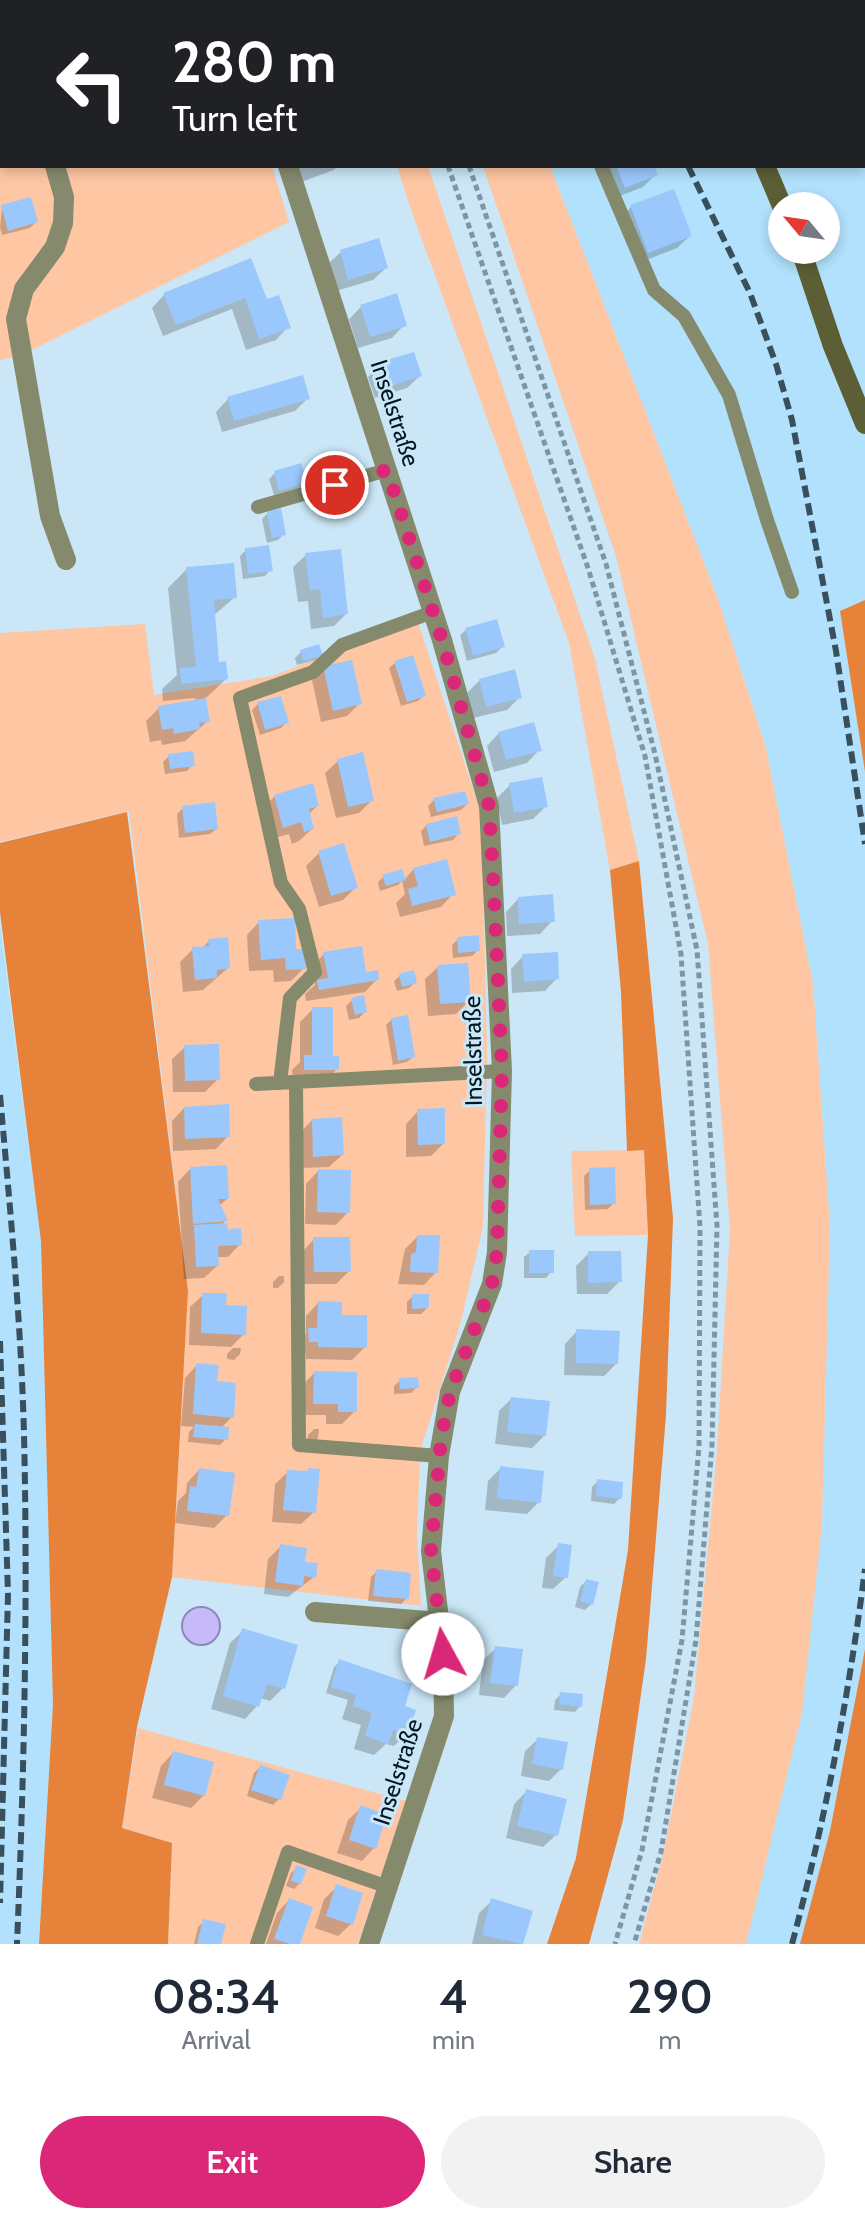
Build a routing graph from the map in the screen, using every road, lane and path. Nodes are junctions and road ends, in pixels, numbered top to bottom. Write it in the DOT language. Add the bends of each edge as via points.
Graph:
graph roads {
  1 [pos="56,168"];
  2 [pos="289,168"];
  3 [pos="449,168"];
  4 [pos="470,168"];
  5 [pos="602,168"];
  6 [pos="766,168"];
  7 [pos="776,192"];
  8 [pos="806,264"];
  9 [pos="865,424"];
  10 [pos="387,470"];
  11 [pos="258,507"];
  12 [pos="66,560"];
  13 [pos="792,592"];
  14 [pos="433,612"];
  15 [pos="502,1071"];
  16 [pos="296,1082"];
  17 [pos="280,1083"];
  18 [pos="256,1084"];
  19 [pos="439,1456"];
  20 [pos="315,1612"];
  21 [pos="440,1622"];
  22 [pos="388,1887"];
  23 [pos="257,1944"];
  24 [pos="369,1944"];
  25 [pos="615,1944"];
  26 [pos="634,1944"];
  1 -- 12 [label="street" via="64,197 63,223 55,247 24,289 16,319 50,516"];
  2 -- 10 [label="street, Inselstraße"];
  3 -- 25 [label="path" via="588,568 640,741 681,954 700,1227 699,1447 682,1640 642,1850"];
  4 -- 26 [label="path" via="606,564 655,754 697,950 717,1226 712,1445 696,1640 661,1852"];
  5 -- 13 [label="lane" via="654,290 684,316 729,395"];
  6 -- 7 [label="main road"];
  8 -- 9 [label="main road"];
  10 -- 11 [label="lane"];
  10 -- 14 [label="street, Inselstraße"];
  14 -- 15 [label="street, Inselstraße" via="489,806"];
  14 -- 17 [label="lane" via="342,645 313,672 240,698 281,883 299,909 315,972 290,998"];
  15 -- 16 [label="lane"];
  15 -- 19 [label="street, Inselstraße" via="492,1284 450,1392"];
  16 -- 17 [label="lane"];
  16 -- 19 [label="lane" via="299,1445"];
  17 -- 18 [label="lane"];
  19 -- 21 [label="street, Inselstraße" via="431,1551"];
  20 -- 21 [label="street"];
  21 -- 22 [label="street, Inselstraße" via="444,1716"];
  22 -- 23 [label="lane" via="288,1852"];
  22 -- 24 [label="street, Inselstraße"];
}
